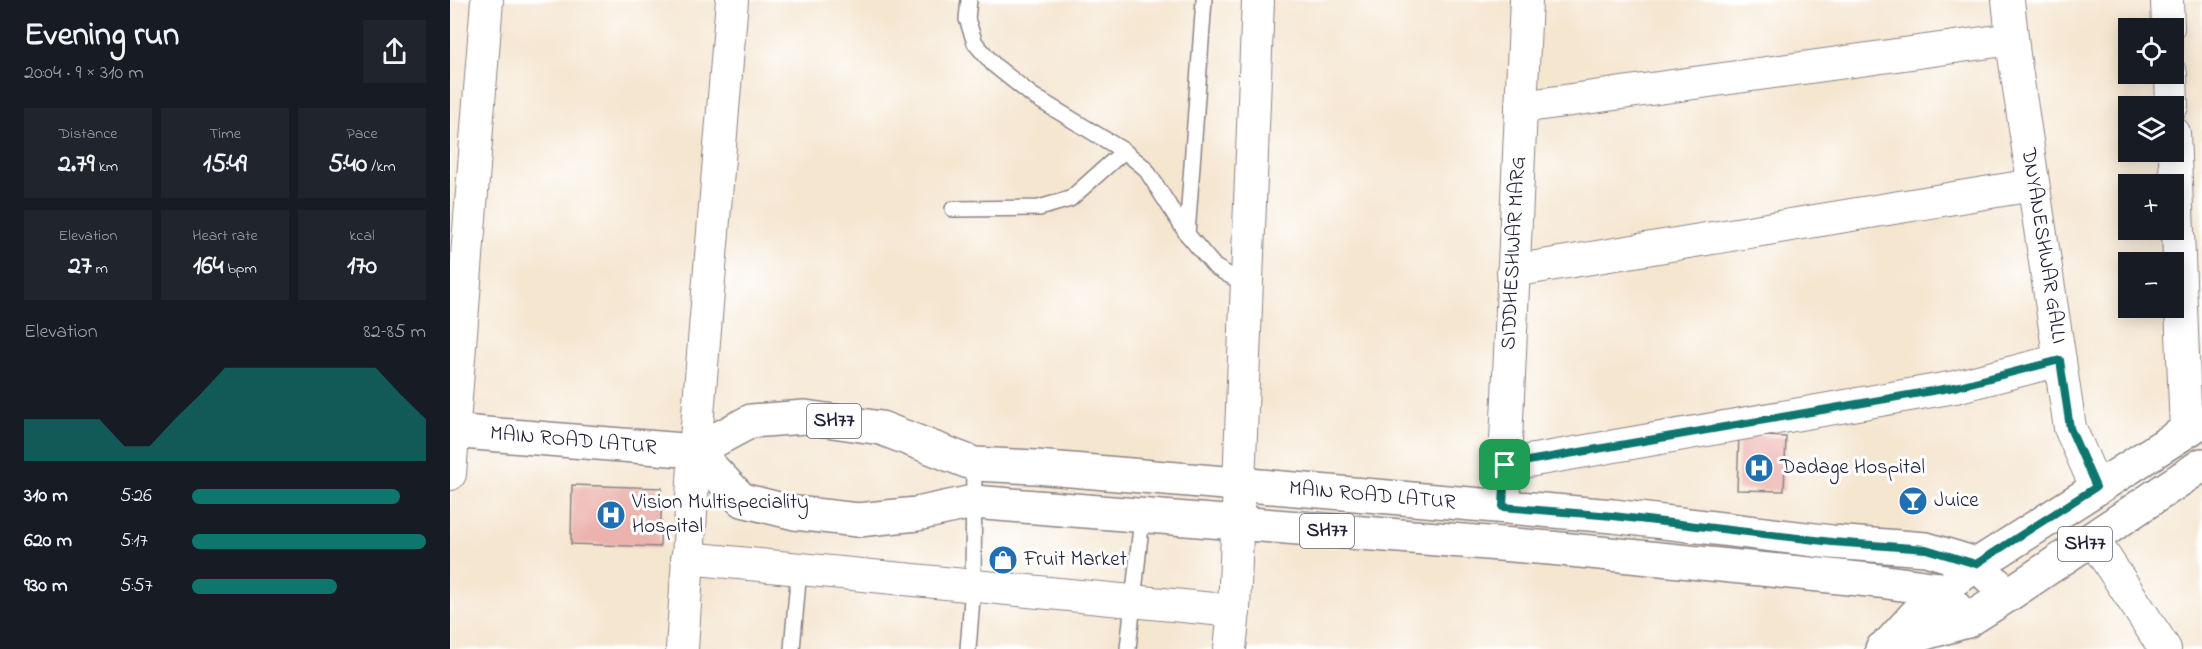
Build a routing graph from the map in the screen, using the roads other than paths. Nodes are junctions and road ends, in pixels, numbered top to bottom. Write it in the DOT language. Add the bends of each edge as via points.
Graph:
graph roads {
  1 [pos="488,0"];
  2 [pos="732,0"];
  3 [pos="969,0"];
  4 [pos="1204,0"];
  5 [pos="1257,0"];
  6 [pos="1526,0"];
  7 [pos="2008,0"];
  8 [pos="2167,0"];
  9 [pos="2168,18"];
  10 [pos="2012,39"];
  11 [pos="1521,107"];
  12 [pos="1124,151"];
  13 [pos="2176,162"];
  14 [pos="2033,185"];
  15 [pos="953,209"];
  16 [pos="1187,234"];
  17 [pos="458,267"];
  18 [pos="1514,271"];
  19 [pos="1246,285"];
  20 [pos="2060,360"];
  21 [pos="2194,426"];
  22 [pos="452,431"];
  23 [pos="695,451"];
  24 [pos="974,465"];
  25 [pos="1505,465"];
  26 [pos="2202,465"];
  27 [pos="450,474"];
  28 [pos="1238,484"];
  29 [pos="2096,487"];
  30 [pos="973,502"];
  31 [pos="1503,507"];
  32 [pos="1142,517"];
  33 [pos="1237,524"];
  34 [pos="2092,539"];
  35 [pos="687,558"];
  36 [pos="1976,564"];
  37 [pos="799,569"];
  38 [pos="973,586"];
  39 [pos="1939,589"];
  40 [pos="2008,596"];
  41 [pos="1133,602"];
  42 [pos="1234,611"];
  43 [pos="1966,621"];
  44 [pos="1886,646"];
  45 [pos="682,649"];
  46 [pos="792,649"];
  47 [pos="968,649"];
  48 [pos="1128,649"];
  49 [pos="1230,649"];
  50 [pos="2165,649"];
  1 -- 17 [label="street"];
  2 -- 23 [label="street"];
  3 -- 12 [label="lane" via="967,19 975,43 994,65 1033,96"];
  4 -- 16 [label="lane"];
  5 -- 19 [label="street"];
  6 -- 11 [label="street, SIDDHESHWAR MARG"];
  7 -- 10 [label="street, DNYANESHWAR GALLI"];
  8 -- 9 [label="street"];
  10 -- 11 [label="street"];
  10 -- 14 [label="street, DNYANESHWAR GALLI"];
  11 -- 18 [label="street, SIDDHESHWAR MARG"];
  12 -- 15 [label="lane" via="1070,199 1039,208"];
  12 -- 16 [label="lane" via="1145,168"];
  13 -- 21 [label="street"];
  14 -- 18 [label="street"];
  14 -- 20 [label="street, DNYANESHWAR GALLI"];
  16 -- 19 [label="lane" via="1215,267"];
  17 -- 22 [label="street"];
  18 -- 25 [label="street, SIDDHESHWAR MARG"];
  19 -- 28 [label="street"];
  20 -- 25 [label="street" via="1955,387"];
  20 -- 29 [label="street, DNYANESHWAR GALLI" via="2070,428"];
  21 -- 29 [label="main road, SH77"];
  22 -- 23 [label="main road, MAIN ROAD LATUR"];
  22 -- 27 [label="street"];
  23 -- 24 [label="main road, SH77" via="751,421 805,417 881,429"];
  23 -- 30 [label="main road, SH77" via="742,500 795,513 858,520 917,514"];
  23 -- 35 [label="street"];
  24 -- 28 [label="main road, MAIN ROAD LATUR / SH77"];
  24 -- 30 [label="lane"];
  25 -- 31 [label="street, SIDDHESHWAR MARG"];
  26 -- 34 [label="main road, SH77"];
  28 -- 31 [label="main road, MAIN ROAD LATUR / SH77"];
  28 -- 33 [label="street"];
  29 -- 36 [label="main road, SH77"];
  30 -- 32 [label="main road, SH77"];
  30 -- 38 [label="lane"];
  31 -- 36 [label="main road, MAIN ROAD LATUR / SH77" via="1926,549"];
  32 -- 33 [label="main road, SH77"];
  32 -- 41 [label="lane"];
  33 -- 39 [label="main road, SH77" via="1550,548"];
  33 -- 42 [label="street"];
  34 -- 40 [label="main road, SH77"];
  34 -- 50 [label="street"];
  35 -- 37 [label="street"];
  35 -- 45 [label="street"];
  36 -- 39 [label="main road, SH77"];
  36 -- 40 [label="main road, MAIN ROAD LATUR / SH77"];
  37 -- 38 [label="street"];
  37 -- 46 [label="lane"];
  38 -- 41 [label="street"];
  38 -- 47 [label="lane"];
  39 -- 43 [label="main road"];
  39 -- 44 [label="main road"];
  40 -- 43 [label="main road, SH77"];
  41 -- 42 [label="street"];
  41 -- 48 [label="lane"];
  42 -- 49 [label="street"];
  43 -- 44 [label="main road"];
}
